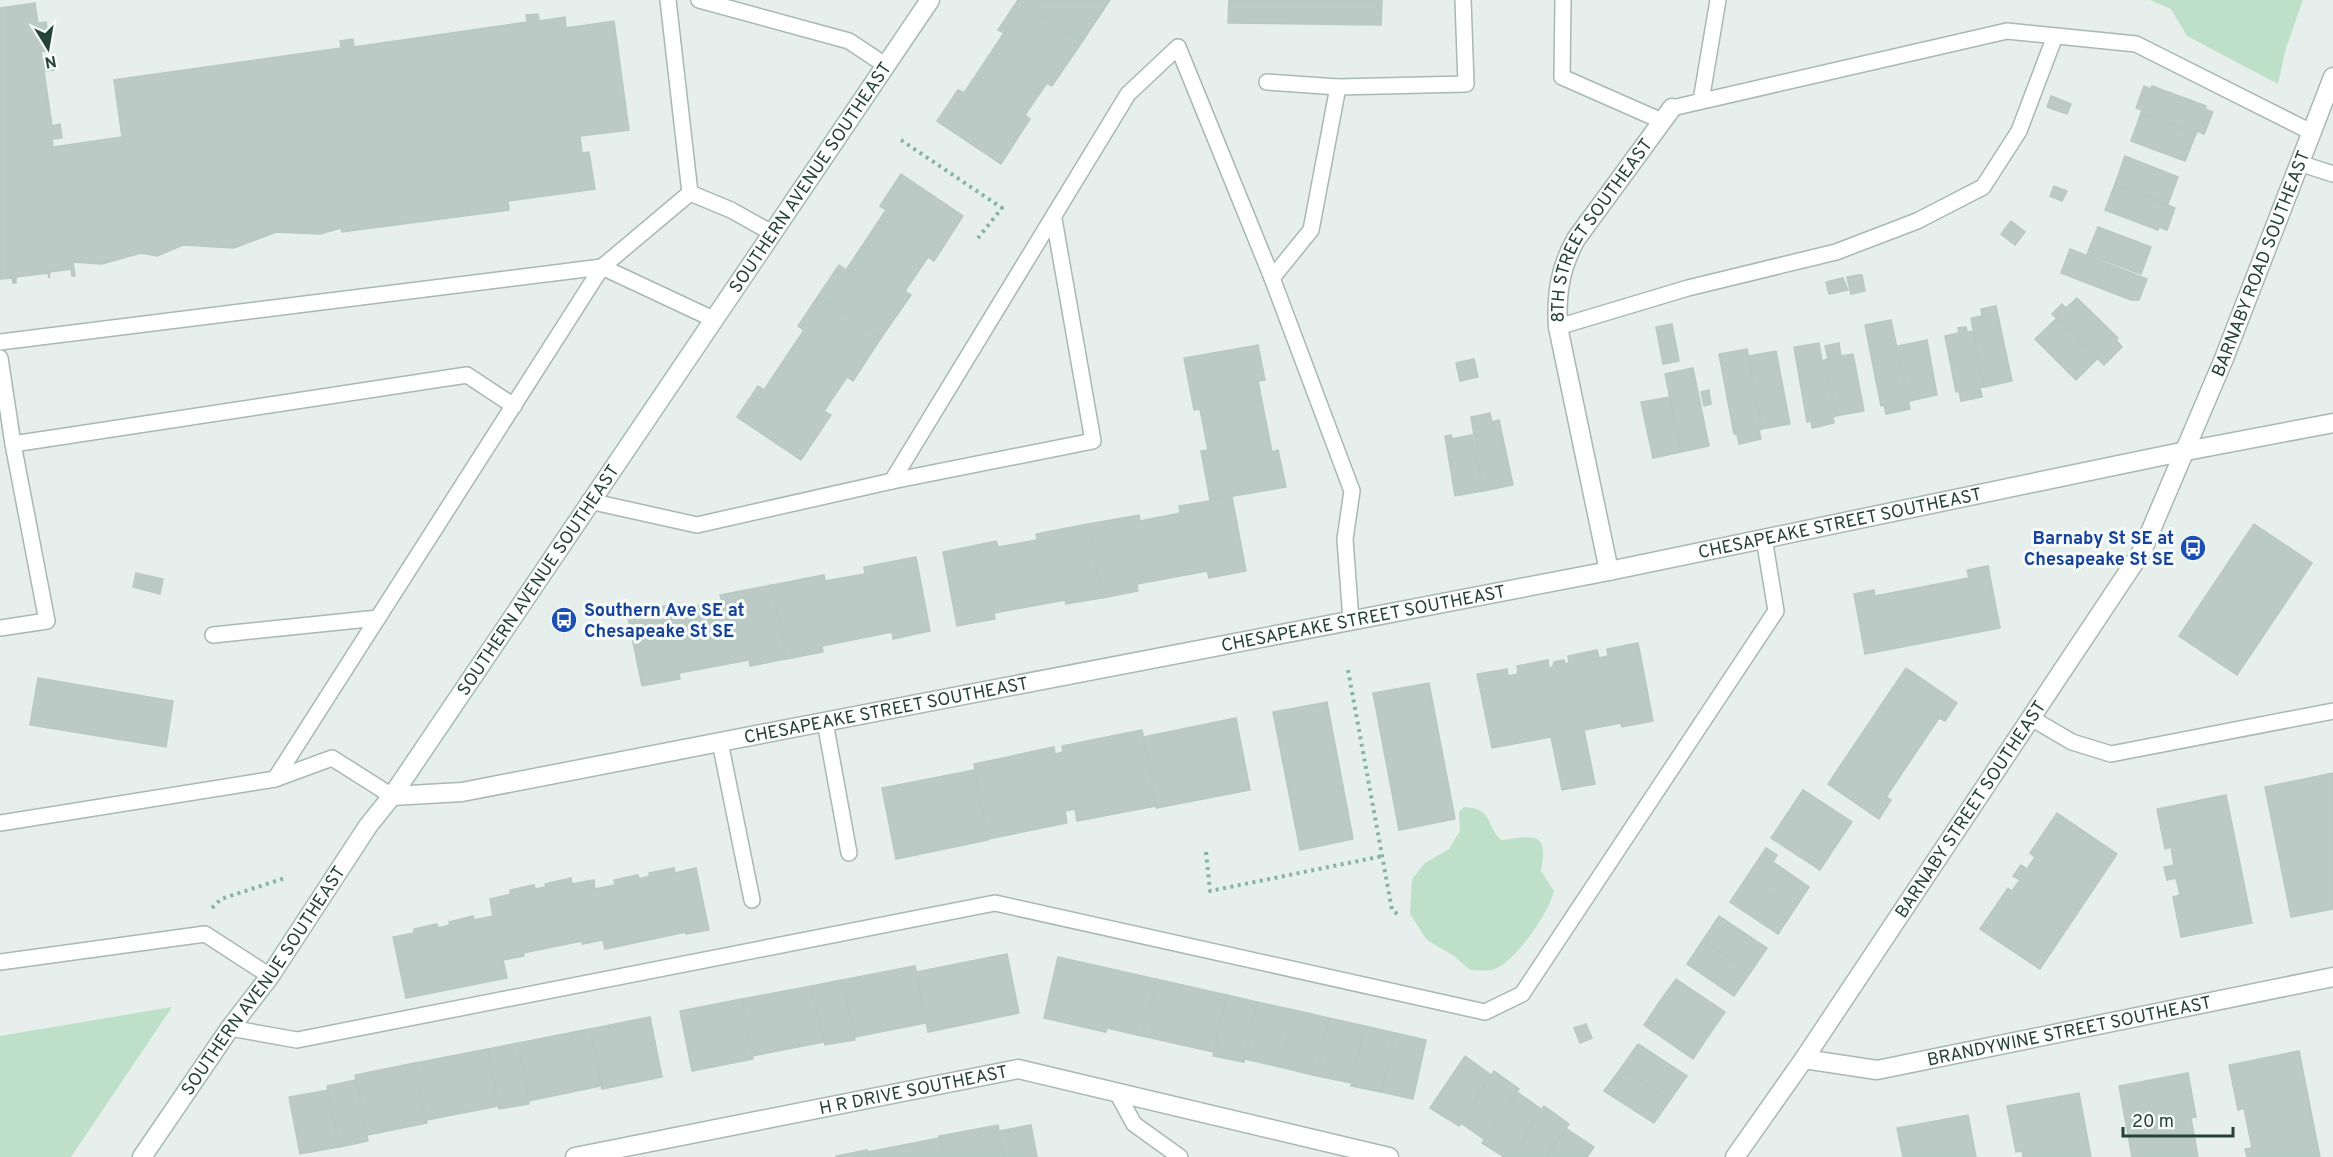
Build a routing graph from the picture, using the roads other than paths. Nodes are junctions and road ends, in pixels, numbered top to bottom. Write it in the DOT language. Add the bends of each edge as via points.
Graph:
graph roads {
  1 [pos="668,0"];
  2 [pos="699,0"];
  3 [pos="930,0"];
  4 [pos="1463,0"];
  5 [pos="1563,0"];
  6 [pos="1718,0"];
  7 [pos="2055,36"];
  8 [pos="885,65"];
  9 [pos="2333,77"];
  10 [pos="1267,82"];
  11 [pos="1338,87"];
  12 [pos="1701,101"];
  13 [pos="1667,115"];
  14 [pos="2311,132"];
  15 [pos="2299,163"];
  16 [pos="2333,174"];
  17 [pos="690,193"];
  18 [pos="1054,219"];
  19 [pos="772,233"];
  20 [pos="602,267"];
  21 [pos="1272,278"];
  22 [pos="713,319"];
  23 [pos="1558,327"];
  24 [pos="0,342"];
  25 [pos="0,358"];
  26 [pos="514,406"];
  27 [pos="2333,423"];
  28 [pos="14,444"];
  29 [pos="2186,451"];
  30 [pos="892,481"];
  31 [pos="589,501"];
  32 [pos="1764,538"];
  33 [pos="1609,571"];
  34 [pos="378,618"];
  35 [pos="1350,621"];
  36 [pos="0,628"];
  37 [pos="213,635"];
  38 [pos="2333,711"];
  39 [pos="2031,718"];
  40 [pos="825,722"];
  41 [pos="720,742"];
  42 [pos="275,778"];
  43 [pos="392,796"];
  44 [pos="0,823"];
  45 [pos="849,853"];
  46 [pos="752,900"];
  47 [pos="0,962"];
  48 [pos="270,976"];
  49 [pos="2333,977"];
  50 [pos="230,1028"];
  51 [pos="1804,1059"];
  52 [pos="1117,1093"];
  53 [pos="1365,1154"];
  54 [pos="142,1157"];
  55 [pos="575,1157"];
  56 [pos="1180,1157"];
  57 [pos="1389,1157"];
  58 [pos="1735,1157"];
  1 -- 17 [label="lane"];
  2 -- 8 [label="lane" via="849,41"];
  3 -- 8 [label="street, SOUTHERN AVENUE SOUTHEAST"];
  4 -- 11 [label="lane" via="1466,84"];
  5 -- 13 [label="lane" via="1562,77"];
  6 -- 12 [label="lane"];
  7 -- 12 [label="lane" via="2007,31"];
  7 -- 14 [label="lane" via="2136,44"];
  7 -- 23 [label="lane" via="2019,131 1983,187 1917,221 1836,252 1688,288"];
  8 -- 19 [label="street, SOUTHERN AVENUE SOUTHEAST"];
  9 -- 14 [label="street, BARNABY ROAD SOUTHEAST"];
  10 -- 11 [label="lane"];
  11 -- 21 [label="lane" via="1311,230"];
  12 -- 13 [label="lane"];
  13 -- 23 [label="street, 8TH STREET SOUTHEAST" via="1568,254 1558,287"];
  14 -- 15 [label="street, BARNABY ROAD SOUTHEAST"];
  15 -- 16 [label="lane"];
  15 -- 29 [label="street, BARNABY ROAD SOUTHEAST"];
  17 -- 19 [label="lane"];
  17 -- 20 [label="lane"];
  18 -- 21 [label="lane" via="1128,94 1178,47"];
  18 -- 30 [label="lane"];
  18 -- 30 [label="lane" via="1094,441"];
  19 -- 22 [label="street, SOUTHERN AVENUE SOUTHEAST"];
  20 -- 22 [label="lane"];
  20 -- 24 [label="lane"];
  20 -- 26 [label="lane"];
  21 -- 35 [label="lane" via="1352,491 1345,539"];
  22 -- 31 [label="street, SOUTHERN AVENUE SOUTHEAST"];
  23 -- 33 [label="street, 8TH STREET SOUTHEAST"];
  25 -- 28 [label="lane"];
  26 -- 28 [label="lane" via="467,375"];
  26 -- 34 [label="lane"];
  27 -- 29 [label="street, CHESAPEAKE STREET SOUTHEAST"];
  28 -- 36 [label="lane" via="47,621"];
  29 -- 32 [label="street, CHESAPEAKE STREET SOUTHEAST"];
  29 -- 39 [label="street, BARNABY STREET SOUTHEAST" via="2142,551"];
  30 -- 31 [label="lane" via="697,525"];
  31 -- 43 [label="street, SOUTHERN AVENUE SOUTHEAST"];
  32 -- 33 [label="street, CHESAPEAKE STREET SOUTHEAST"];
  32 -- 50 [label="lane" via="1776,611 1522,994 1485,1012 995,903 297,1040"];
  33 -- 35 [label="street, CHESAPEAKE STREET SOUTHEAST"];
  34 -- 37 [label="lane"];
  34 -- 42 [label="lane"];
  35 -- 40 [label="street, CHESAPEAKE STREET SOUTHEAST"];
  38 -- 39 [label="lane" via="2111,754 2072,742"];
  39 -- 51 [label="street, BARNABY STREET SOUTHEAST"];
  40 -- 41 [label="street, CHESAPEAKE STREET SOUTHEAST"];
  40 -- 45 [label="lane"];
  41 -- 43 [label="street, CHESAPEAKE STREET SOUTHEAST" via="462,792"];
  41 -- 46 [label="lane"];
  42 -- 43 [label="lane" via="332,758"];
  42 -- 44 [label="lane"];
  43 -- 48 [label="street, SOUTHERN AVENUE SOUTHEAST" via="368,826"];
  47 -- 48 [label="lane" via="205,934"];
  48 -- 50 [label="street, SOUTHERN AVENUE SOUTHEAST"];
  49 -- 51 [label="street, BRANDYWINE STREET SOUTHEAST" via="1877,1070"];
  50 -- 54 [label="street, SOUTHERN AVENUE SOUTHEAST"];
  51 -- 58 [label="street, BARNABY STREET SOUTHEAST"];
  52 -- 53 [label="street, H R DRIVE SOUTHEAST"];
  52 -- 55 [label="street, H R DRIVE SOUTHEAST" via="1018,1070"];
  52 -- 56 [label="lane" via="1134,1124"];
  53 -- 57 [label="street, H R DRIVE SOUTHEAST"];
}
